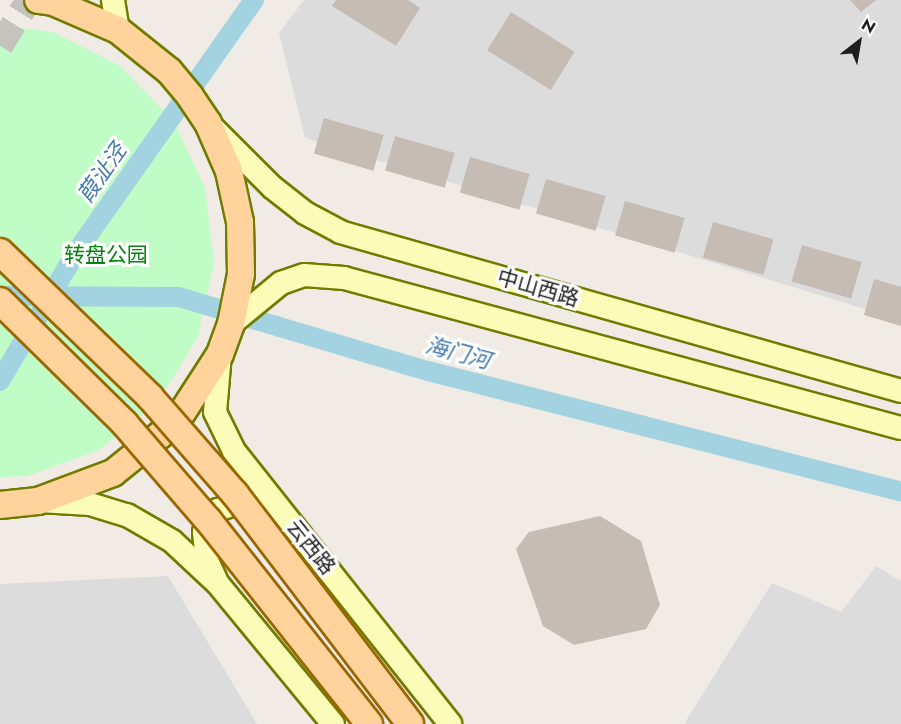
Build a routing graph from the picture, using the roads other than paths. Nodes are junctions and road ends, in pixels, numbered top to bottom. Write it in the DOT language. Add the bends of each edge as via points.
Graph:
graph roads {
  1 [pos="38,0"];
  2 [pos="113,0"];
  3 [pos="118,30"];
  4 [pos="208,123"];
  5 [pos="0,252"];
  6 [pos="0,301"];
  7 [pos="231,324"];
  8 [pos="221,353"];
  9 [pos="901,391"];
  10 [pos="901,428"];
  11 [pos="38,501"];
  12 [pos="0,505"];
  13 [pos="291,523"];
  14 [pos="218,584"];
  15 [pos="333,724"];
  16 [pos="369,724"];
  17 [pos="410,724"];
  18 [pos="450,724"];
  1 -- 3 [label="main road" via="53,2"];
  2 -- 3 [label="main road"];
  3 -- 4 [label="main road" via="160,63"];
  4 -- 7 [label="main road" via="229,171 240,222 240,278"];
  4 -- 9 [label="main road, 中山西路" via="272,187 305,213 340,232"];
  5 -- 17 [label="main road, bridge" via="150,398 227,486"];
  6 -- 16 [label="main road, bridge" via="125,424 208,520"];
  7 -- 8 [label="main road"];
  7 -- 10 [label="main road, 中山西路" via="281,283 304,275 344,279"];
  8 -- 11 [label="main road" via="176,422 113,472"];
  8 -- 13 [label="main road, 云西路" via="215,412 234,451"];
  11 -- 12 [label="main road"];
  11 -- 14 [label="main road" via="90,504 127,515 172,541"];
  13 -- 14 [label="main road" via="273,508 246,500 218,510 204,532 207,561"];
  13 -- 18 [label="main road, 云西路"];
  14 -- 15 [label="main road"];
}
